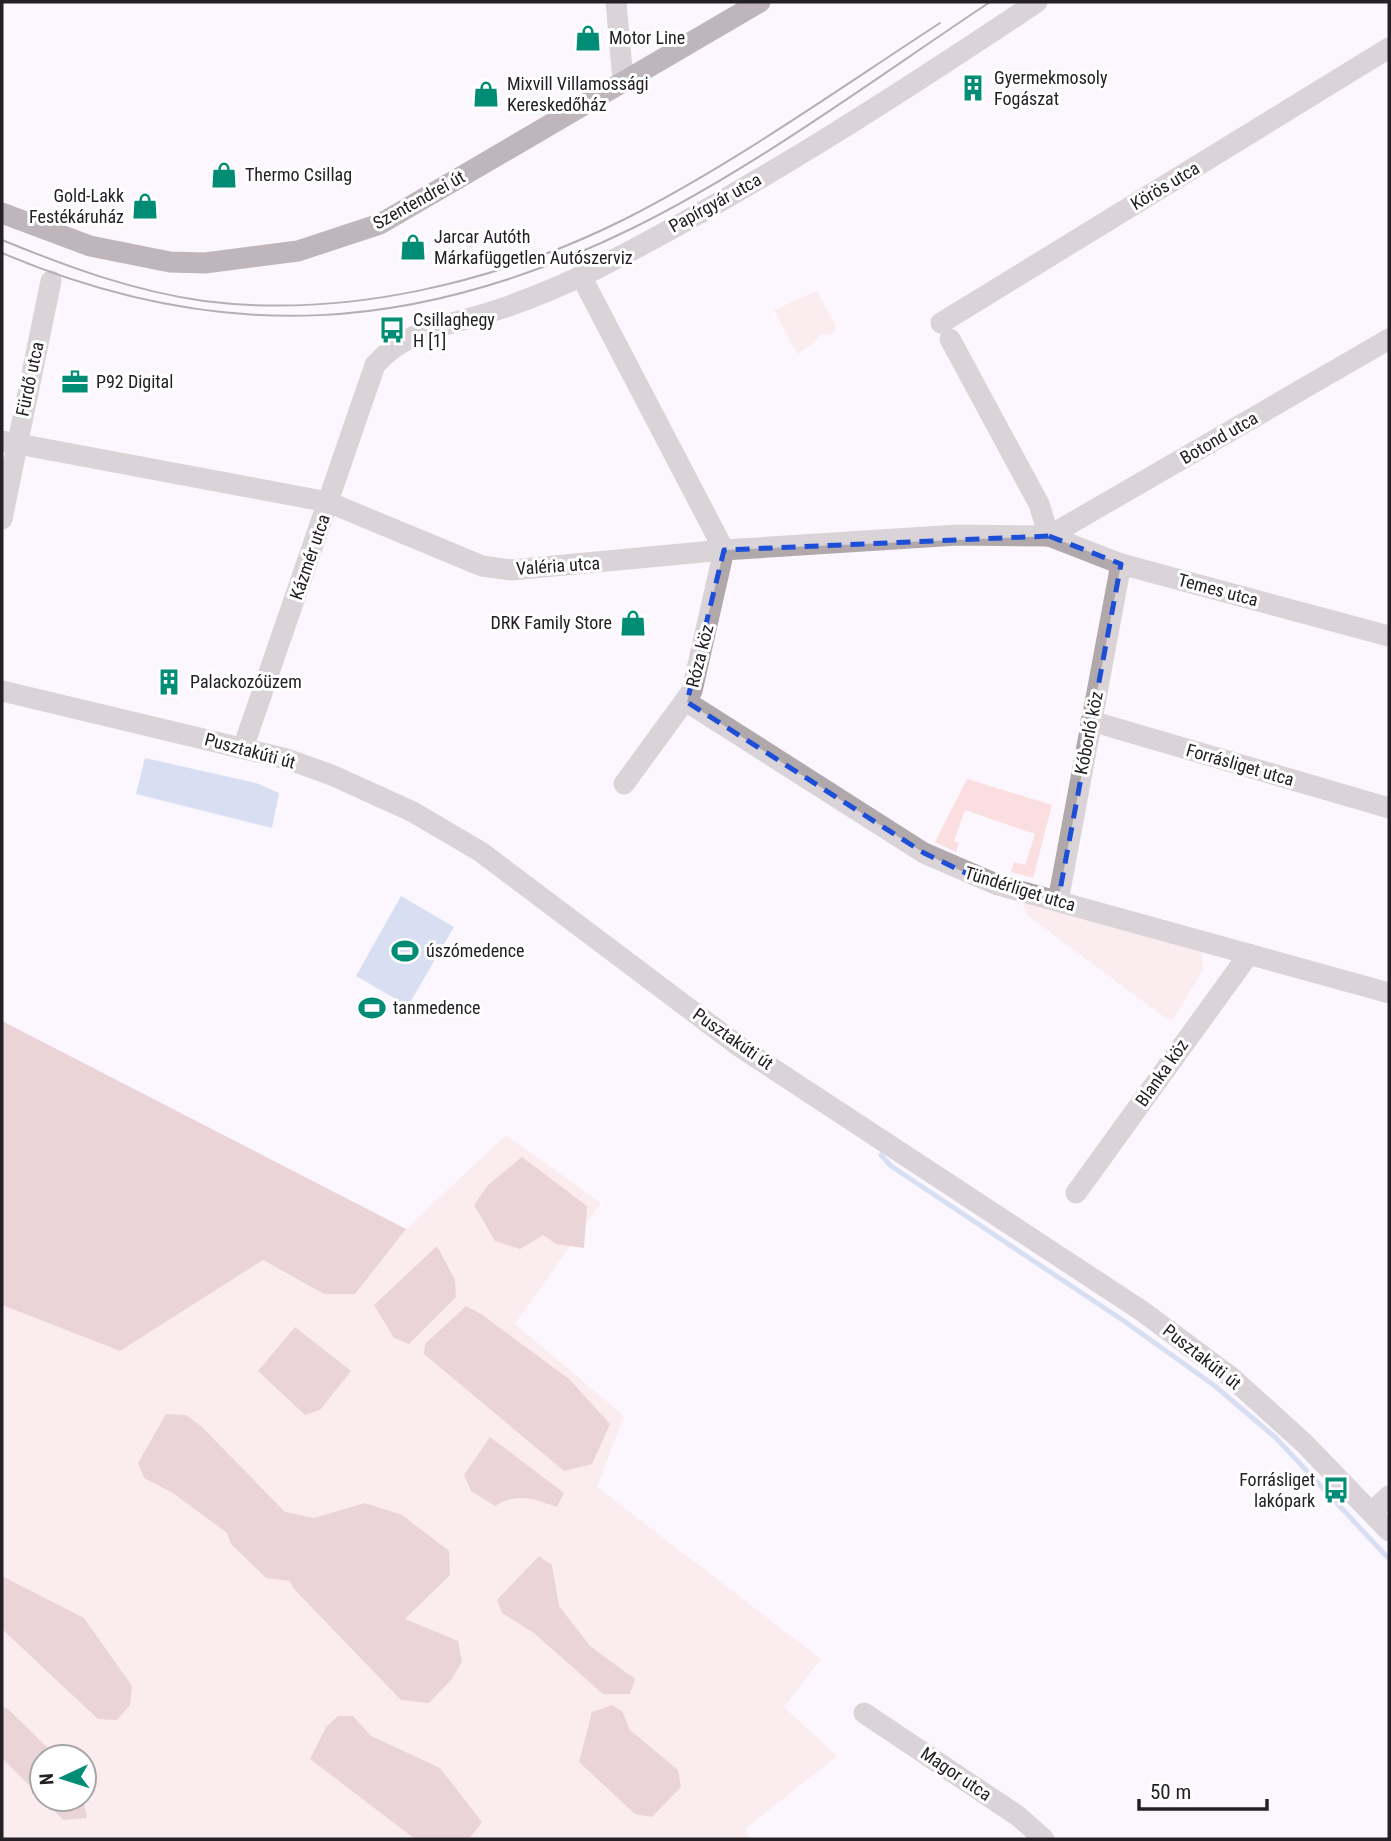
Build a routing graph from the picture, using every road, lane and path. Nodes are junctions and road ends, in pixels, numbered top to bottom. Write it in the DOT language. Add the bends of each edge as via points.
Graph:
graph roads {
  1 [pos="616,2"];
  2 [pos="760,2"];
  3 [pos="1037,2"];
  4 [pos="1389,48"];
  5 [pos="623,80"];
  6 [pos="2,213"];
  7 [pos="582,276"];
  8 [pos="51,281"];
  9 [pos="1389,339"];
  10 [pos="375,365"];
  11 [pos="9,442"];
  12 [pos="328,502"];
  13 [pos="2,519"];
  14 [pos="1049,536"];
  15 [pos="723,550"];
  16 [pos="1121,564"];
  17 [pos="1389,636"];
  18 [pos="2,691"];
  19 [pos="687,702"];
  20 [pos="1091,721"];
  21 [pos="243,748"];
  22 [pos="624,784"];
  23 [pos="1389,808"];
  24 [pos="1058,901"];
  25 [pos="1249,954"];
  26 [pos="1389,993"];
  27 [pos="1076,1193"];
  28 [pos="1389,1496"];
  29 [pos="1372,1512"];
  30 [pos="1389,1531"];
  31 [pos="864,1713"];
  32 [pos="1044,1839"];
  1 -- 5 [label="street"];
  2 -- 5 [label="main road, Szentendrei út"];
  3 -- 7 [label="street, Papírgyár utca" via="754,181"];
  4 -- 14 [label="street, Körös utca" via="945,331 1039,504"];
  5 -- 6 [label="main road, Szentendrei út" via="380,224 298,251 205,263 170,262 90,246"];
  7 -- 10 [label="street, Papírgyár utca" via="502,309 403,339"];
  7 -- 15 [label="street"];
  8 -- 11 [label="street, Fürdő utca"];
  9 -- 14 [label="street, Botond utca"];
  10 -- 12 [label="street, Kázmér utca"];
  11 -- 12 [label="street, Valéria utca"];
  11 -- 13 [label="street, Fürdő utca"];
  12 -- 15 [label="street, Valéria utca" via="482,566 511,570"];
  12 -- 21 [label="street, Kázmér utca"];
  14 -- 15 [label="street, Valéria utca" via="958,535"];
  14 -- 16 [label="street, Temes utca"];
  15 -- 19 [label="street, Róza köz"];
  16 -- 17 [label="street, Temes utca"];
  16 -- 20 [label="street, Kóborló köz"];
  18 -- 21 [label="street, Pusztakúti út"];
  19 -- 22 [label="street, Róza köz"];
  19 -- 24 [label="street, Tündérliget utca" via="932,857 998,885"];
  20 -- 23 [label="street, Forrásliget utca"];
  20 -- 24 [label="street, Kóborló köz"];
  21 -- 29 [label="street, Pusztakúti út" via="334,776 413,812 481,852 740,1046 1142,1311 1231,1377"];
  24 -- 25 [label="street, Tündérliget utca"];
  25 -- 26 [label="street, Tündérliget utca"];
  25 -- 27 [label="street, Blanka köz"];
  28 -- 29 [label="street"];
  29 -- 30 [label="street, Pusztakúti út"];
  31 -- 32 [label="street, Magor utca" via="1018,1816"];
}
